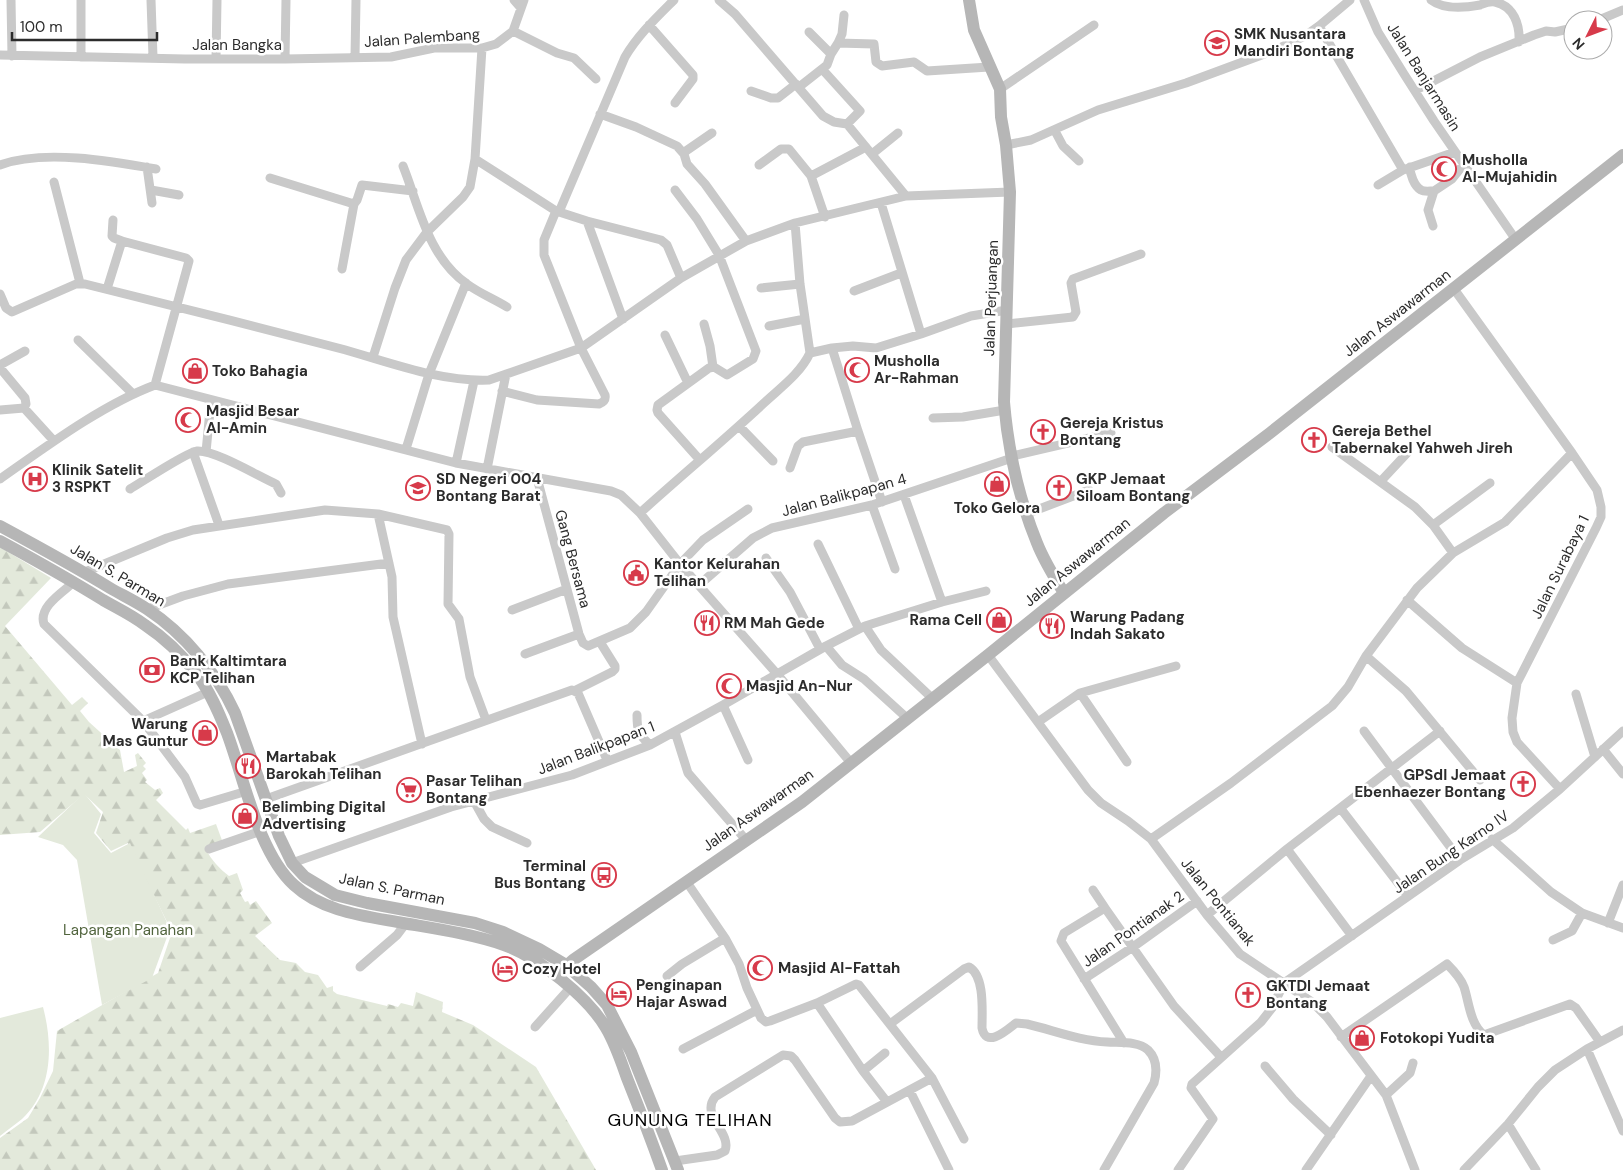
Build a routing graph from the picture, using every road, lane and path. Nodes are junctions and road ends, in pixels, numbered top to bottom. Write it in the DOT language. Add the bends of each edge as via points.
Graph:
graph roads {
  1 [pos="11,0"];
  2 [pos="82,0"];
  3 [pos="151,0"];
  4 [pos="218,0"];
  5 [pos="286,0"];
  6 [pos="356,0"];
  7 [pos="514,0"];
  8 [pos="674,0"];
  9 [pos="719,0"];
  10 [pos="969,0"];
  11 [pos="1350,0"];
  12 [pos="1364,0"];
  13 [pos="1431,0"];
  14 [pos="523,4"];
  15 [pos="844,15"];
  16 [pos="649,25"];
  17 [pos="1094,25"];
  18 [pos="1319,26"];
  19 [pos="1563,30"];
  20 [pos="513,31"];
  21 [pos="810,32"];
  22 [pos="1521,41"];
  23 [pos="838,43"];
  24 [pos="482,48"];
  25 [pos="831,54"];
  26 [pos="0,56"];
  27 [pos="12,56"];
  28 [pos="81,57"];
  29 [pos="153,57"];
  30 [pos="355,57"];
  31 [pos="216,59"];
  32 [pos="284,59"];
  33 [pos="989,67"];
  34 [pos="822,70"];
  35 [pos="596,80"];
  36 [pos="798,86"];
  37 [pos="1000,89"];
  38 [pos="1416,90"];
  39 [pos="751,91"];
  40 [pos="675,104"];
  41 [pos="600,114"];
  42 [pos="847,124"];
  43 [pos="1055,131"];
  44 [pos="712,133"];
  45 [pos="898,133"];
  46 [pos="1006,145"];
  47 [pos="869,151"];
  48 [pos="1455,152"];
  49 [pos="683,153"];
  50 [pos="1623,155"];
  51 [pos="475,159"];
  52 [pos="1079,162"];
  53 [pos="0,164"];
  54 [pos="1464,164"];
  55 [pos="759,165"];
  56 [pos="403,166"];
  57 [pos="1406,168"];
  58 [pos="811,176"];
  59 [pos="270,178"];
  60 [pos="54,182"];
  61 [pos="1378,185"];
  62 [pos="151,190"];
  63 [pos="676,190"];
  64 [pos="413,191"];
  65 [pos="1434,191"];
  66 [pos="1010,192"];
  67 [pos="179,195"];
  68 [pos="906,196"];
  69 [pos="881,203"];
  70 [pos="152,204"];
  71 [pos="354,204"];
  72 [pos="554,209"];
  73 [pos="825,217"];
  74 [pos="113,220"];
  75 [pos="587,221"];
  76 [pos="796,223"];
  77 [pos="1433,226"];
  78 [pos="428,232"];
  79 [pos="1516,240"];
  80 [pos="122,241"];
  81 [pos="746,241"];
  82 [pos="1141,254"];
  83 [pos="720,255"];
  84 [pos="342,269"];
  85 [pos="901,273"];
  86 [pos="681,278"];
  87 [pos="80,283"];
  88 [pos="466,283"];
  89 [pos="800,284"];
  90 [pos="761,288"];
  91 [pos="107,289"];
  92 [pos="1454,289"];
  93 [pos="854,291"];
  94 [pos="0,294"];
  95 [pos="176,306"];
  96 [pos="507,307"];
  97 [pos="1007,310"];
  98 [pos="4,313"];
  99 [pos="623,319"];
  100 [pos="805,319"];
  101 [pos="704,324"];
  102 [pos="1006,324"];
  103 [pos="769,326"];
  104 [pos="921,334"];
  105 [pos="664,335"];
  106 [pos="78,340"];
  107 [pos="581,348"];
  108 [pos="832,348"];
  109 [pos="25,351"];
  110 [pos="810,353"];
  111 [pos="373,358"];
  112 [pos="0,367"];
  113 [pos="713,367"];
  114 [pos="429,374"];
  115 [pos="506,374"];
  116 [pos="474,381"];
  117 [pos="688,382"];
  118 [pos="155,385"];
  119 [pos="502,391"];
  120 [pos="133,394"];
  121 [pos="211,400"];
  122 [pos="24,408"];
  123 [pos="0,410"];
  124 [pos="1005,410"];
  125 [pos="933,418"];
  126 [pos="739,426"];
  127 [pos="858,431"];
  128 [pos="1111,433"];
  129 [pos="54,441"];
  130 [pos="1332,447"];
  131 [pos="406,449"];
  132 [pos="1409,451"];
  133 [pos="193,452"];
  134 [pos="206,452"];
  135 [pos="1572,452"];
  136 [pos="1012,457"];
  137 [pos="699,459"];
  138 [pos="773,461"];
  139 [pos="456,462"];
  140 [pos="790,468"];
  141 [pos="487,469"];
  142 [pos="537,478"];
  143 [pos="0,479"];
  144 [pos="1381,482"];
  145 [pos="1490,483"];
  146 [pos="130,489"];
  147 [pos="1089,490"];
  148 [pos="281,493"];
  149 [pos="904,495"];
  150 [pos="877,504"];
  151 [pos="748,509"];
  152 [pos="640,513"];
  153 [pos="378,514"];
  154 [pos="1026,514"];
  155 [pos="1433,525"];
  156 [pos="0,526"];
  157 [pos="219,526"];
  158 [pos="0,541"];
  159 [pos="818,544"];
  160 [pos="1453,553"];
  161 [pos="766,558"];
  162 [pos="389,563"];
  163 [pos="680,564"];
  164 [pos="895,569"];
  165 [pos="85,572"];
  166 [pos="74,582"];
  167 [pos="698,585"];
  168 [pos="567,589"];
  169 [pos="986,591"];
  170 [pos="1064,593"];
  171 [pos="1407,600"];
  172 [pos="942,602"];
  173 [pos="148,609"];
  174 [pos="512,610"];
  175 [pos="862,628"];
  176 [pos="579,634"];
  177 [pos="600,642"];
  178 [pos="823,648"];
  179 [pos="525,654"];
  180 [pos="988,655"];
  181 [pos="1366,656"];
  182 [pos="1176,666"];
  183 [pos="777,674"];
  184 [pos="1517,683"];
  185 [pos="576,690"];
  186 [pos="208,692"];
  187 [pos="1080,693"];
  188 [pos="1576,694"];
  189 [pos="934,699"];
  190 [pos="723,705"];
  191 [pos="637,715"];
  192 [pos="908,719"];
  193 [pos="486,720"];
  194 [pos="143,721"];
  195 [pos="1038,722"];
  196 [pos="1623,730"];
  197 [pos="1364,731"];
  198 [pos="1440,731"];
  199 [pos="675,732"];
  200 [pos="422,744"];
  201 [pos="650,745"];
  202 [pos="1603,749"];
  203 [pos="1595,757"];
  204 [pos="607,760"];
  205 [pos="748,760"];
  206 [pos="1127,762"];
  207 [pos="851,763"];
  208 [pos="1393,768"];
  209 [pos="1623,774"];
  210 [pos="1480,780"];
  211 [pos="1560,789"];
  212 [pos="247,790"];
  213 [pos="266,799"];
  214 [pos="474,801"];
  215 [pos="1341,809"];
  216 [pos="271,813"];
  217 [pos="256,818"];
  218 [pos="261,831"];
  219 [pos="1151,839"];
  220 [pos="1492,839"];
  221 [pos="746,840"];
  222 [pos="527,843"];
  223 [pos="209,849"];
  224 [pos="1287,849"];
  225 [pos="1460,860"];
  226 [pos="292,862"];
  227 [pos="686,881"];
  228 [pos="1623,885"];
  229 [pos="1093,890"];
  230 [pos="1408,896"];
  231 [pos="1196,901"];
  232 [pos="1105,908"];
  233 [pos="1582,912"];
  234 [pos="1207,915"];
  235 [pos="406,923"];
  236 [pos="1608,923"];
  237 [pos="1623,928"];
  238 [pos="1352,936"];
  239 [pos="725,938"];
  240 [pos="1554,940"];
  241 [pos="1133,947"];
  242 [pos="566,965"];
  243 [pos="360,967"];
  244 [pos="556,975"];
  245 [pos="667,976"];
  246 [pos="1084,979"];
  247 [pos="1284,983"];
  248 [pos="570,988"];
  249 [pos="817,1003"];
  250 [pos="758,1010"];
  251 [pos="890,1024"];
  252 [pos="534,1027"];
  253 [pos="1623,1030"];
  254 [pos="1341,1037"];
  255 [pos="1124,1042"];
  256 [pos="1600,1042"];
  257 [pos="683,1048"];
  258 [pos="1587,1049"];
  259 [pos="885,1053"];
  260 [pos="1221,1057"];
  261 [pos="1413,1063"];
  262 [pos="1264,1066"];
  263 [pos="862,1071"];
  264 [pos="1371,1076"];
  265 [pos="928,1080"];
  266 [pos="910,1091"];
  267 [pos="1386,1096"];
  268 [pos="887,1102"];
  269 [pos="1508,1124"];
  270 [pos="1623,1131"];
  271 [pos="1331,1135"];
  272 [pos="964,1139"];
  273 [pos="677,1165"];
  274 [pos="662,1170"];
  275 [pos="949,1170"];
  276 [pos="1104,1170"];
  277 [pos="1178,1170"];
  278 [pos="1306,1170"];
  279 [pos="1415,1170"];
  280 [pos="1464,1170"];
  281 [pos="1536,1170"];
  1 -- 27 [label="street"];
  2 -- 28 [label="street"];
  3 -- 29 [label="street"];
  4 -- 31 [label="street"];
  5 -- 32 [label="street"];
  6 -- 30 [label="street"];
  7 -- 14 [label="street"];
  8 -- 16 [label="street"];
  9 -- 36 [label="street" via="730,8"];
  10 -- 33 [label="main road, Jalan Perjuangan" via="974,30"];
  11 -- 18 [label="street"];
  12 -- 38 [label="street, Jalan Banjarmasin" via="1378,32"];
  13 -- 22 [label="street" via="1458,8 1496,2 1514,16"];
  14 -- 20 [label="street"];
  15 -- 23 [label="street"];
  16 -- 40 [label="street" via="693,75"];
  16 -- 41 [label="street" via="629,50"];
  17 -- 37 [label="street"];
  18 -- 43 [label="street" via="1275,50 1186,83 1098,110"];
  18 -- 57 [label="street"];
  19 -- 22 [label="street" via="1546,31"];
  20 -- 24 [label="street, Jalan Palembang" via="496,44"];
  20 -- 35 [label="street" via="574,58"];
  21 -- 25 [label="street"];
  22 -- 38 [label="street" via="1480,57"];
  23 -- 25 [label="street"];
  23 -- 33 [label="street" via="874,44 876,62 882,66 914,62 927,71"];
  24 -- 30 [label="street, Jalan Palembang" via="434,48 400,56"];
  24 -- 51 [label="street"];
  25 -- 34 [label="street"];
  26 -- 27 [label="street, Jalan Bangka"];
  27 -- 28 [label="street, Jalan Bangka"];
  28 -- 29 [label="street, Jalan Bangka"];
  29 -- 31 [label="street, Jalan Bangka"];
  30 -- 32 [label="street, Jalan Bangka"];
  31 -- 32 [label="street, Jalan Bangka"];
  33 -- 37 [label="main road, Jalan Perjuangan"];
  34 -- 36 [label="street"];
  34 -- 42 [label="street" via="860,111"];
  36 -- 39 [label="street" via="778,98"];
  36 -- 42 [label="street" via="827,119"];
  37 -- 46 [label="main road, Jalan Perjuangan"];
  38 -- 48 [label="street, Jalan Banjarmasin"];
  41 -- 49 [label="street" via="669,142"];
  41 -- 72 [label="street"];
  42 -- 47 [label="street"];
  43 -- 46 [label="street"];
  43 -- 52 [label="street" via="1063,146"];
  44 -- 49 [label="street"];
  45 -- 47 [label="street"];
  46 -- 66 [label="main road, Jalan Perjuangan"];
  47 -- 58 [label="street"];
  47 -- 68 [label="street"];
  48 -- 54 [label="street, Jalan Banjarmasin"];
  48 -- 57 [label="street"];
  49 -- 81 [label="street" via="687,164 706,184"];
  50 -- 79 [label="main road, Jalan Aswawarman"];
  51 -- 72 [label="street"];
  51 -- 78 [label="street" via="467,192"];
  53 -- 62 [label="street" via="67,158 151,168"];
  54 -- 65 [label="street" via="1452,179"];
  54 -- 79 [label="street, Jalan Banjarmasin"];
  55 -- 58 [label="street" via="786,148"];
  56 -- 64 [label="street"];
  57 -- 61 [label="street"];
  57 -- 65 [label="street" via="1421,190"];
  58 -- 73 [label="street"];
  59 -- 71 [label="street"];
  60 -- 87 [label="street"];
  62 -- 67 [label="street"];
  62 -- 70 [label="street"];
  63 -- 83 [label="street"];
  64 -- 71 [label="street" via="364,184"];
  64 -- 78 [label="street"];
  65 -- 77 [label="street" via="1428,210"];
  66 -- 68 [label="street"];
  66 -- 97 [label="main road, Jalan Perjuangan"];
  68 -- 69 [label="street"];
  69 -- 73 [label="street"];
  69 -- 85 [label="street"];
  71 -- 84 [label="street"];
  72 -- 75 [label="street"];
  72 -- 107 [label="street" via="544,240 544,255"];
  73 -- 76 [label="street"];
  74 -- 80 [label="street" via="112,236"];
  75 -- 86 [label="street" via="662,240"];
  75 -- 99 [label="street"];
  76 -- 81 [label="street"];
  76 -- 89 [label="street"];
  78 -- 88 [label="street" via="439,256"];
  78 -- 111 [label="street" via="414,248 400,273"];
  79 -- 92 [label="main road, Jalan Aswawarman"];
  80 -- 91 [label="street"];
  80 -- 95 [label="street" via="188,259 190,264"];
  81 -- 83 [label="street"];
  82 -- 102 [label="street" via="1073,279 1076,312 1073,317"];
  83 -- 86 [label="street"];
  83 -- 113 [label="street" via="756,351 753,359 727,375"];
  85 -- 93 [label="street"];
  85 -- 104 [label="street"];
  86 -- 99 [label="street"];
  87 -- 91 [label="street"];
  87 -- 98 [label="street" via="16,311"];
  88 -- 96 [label="street"];
  88 -- 114 [label="street"];
  89 -- 90 [label="street"];
  89 -- 100 [label="street"];
  91 -- 95 [label="street"];
  92 -- 135 [label="street, Jalan Surabaya 1"];
  92 -- 170 [label="main road, Jalan Aswawarman"];
  94 -- 98 [label="street"];
  95 -- 111 [label="street"];
  95 -- 118 [label="street"];
  97 -- 102 [label="main road, Jalan Perjuangan"];
  97 -- 104 [label="street" via="971,316"];
  99 -- 107 [label="street"];
  100 -- 103 [label="street"];
  100 -- 110 [label="street"];
  101 -- 113 [label="street"];
  102 -- 124 [label="main road, Jalan Perjuangan"];
  104 -- 108 [label="street" via="876,348"];
  105 -- 117 [label="street"];
  106 -- 120 [label="street"];
  107 -- 115 [label="street"];
  107 -- 119 [label="street" via="606,395 602,403 537,400"];
  108 -- 110 [label="street"];
  108 -- 127 [label="street"];
  109 -- 112 [label="street"];
  110 -- 126 [label="street" via="797,373"];
  111 -- 114 [label="street"];
  112 -- 122 [label="street" via="25,398"];
  113 -- 117 [label="street"];
  114 -- 116 [label="street"];
  114 -- 131 [label="street"];
  115 -- 116 [label="street"];
  115 -- 119 [label="street"];
  116 -- 139 [label="street"];
  117 -- 137 [label="street" via="659,403 657,410"];
  118 -- 120 [label="street"];
  118 -- 121 [label="street"];
  119 -- 141 [label="street"];
  120 -- 129 [label="street"];
  121 -- 131 [label="street"];
  121 -- 134 [label="street"];
  122 -- 123 [label="street"];
  122 -- 129 [label="street"];
  124 -- 125 [label="street"];
  124 -- 136 [label="main road, Jalan Perjuangan"];
  126 -- 137 [label="street"];
  126 -- 138 [label="street"];
  127 -- 140 [label="street" via="802,442"];
  127 -- 150 [label="street"];
  128 -- 136 [label="street, Jalan Balikpapan 4"];
  129 -- 143 [label="street"];
  130 -- 144 [label="street"];
  131 -- 139 [label="street"];
  132 -- 144 [label="street"];
  133 -- 134 [label="street"];
  133 -- 146 [label="street"];
  133 -- 157 [label="street"];
  134 -- 148 [label="street" via="276,484"];
  135 -- 160 [label="street" via="1500,526"];
  135 -- 184 [label="street, Jalan Surabaya 1" via="1596,490 1600,517"];
  136 -- 149 [label="street, Jalan Balikpapan 4"];
  136 -- 154 [label="main road, Jalan Perjuangan"];
  137 -- 152 [label="street"];
  139 -- 141 [label="street"];
  141 -- 142 [label="street"];
  142 -- 152 [label="street" via="621,494"];
  142 -- 168 [label="street, Gang Bersama"];
  144 -- 155 [label="street" via="1416,506"];
  145 -- 155 [label="street"];
  147 -- 154 [label="street"];
  149 -- 150 [label="street, Jalan Balikpapan 4"];
  149 -- 172 [label="street"];
  150 -- 164 [label="street"];
  150 -- 167 [label="street, Jalan Balikpapan 4" via="772,528 735,553"];
  151 -- 163 [label="street" via="708,535"];
  152 -- 163 [label="street"];
  153 -- 157 [label="street" via="325,510"];
  153 -- 162 [label="street"];
  153 -- 193 [label="street" via="448,532 450,608 459,619 470,677"];
  154 -- 170 [label="main road, Jalan Perjuangan" via="1048,568"];
  155 -- 160 [label="street"];
  156 -- 165 [label="main road, Jalan S. Parman"];
  157 -- 165 [label="street" via="167,538"];
  158 -- 166 [label="main road, Jalan S. Parman"];
  159 -- 175 [label="street"];
  160 -- 171 [label="street"];
  161 -- 178 [label="street"];
  162 -- 173 [label="street" via="228,584"];
  162 -- 200 [label="street" via="393,617"];
  163 -- 167 [label="street"];
  163 -- 177 [label="street" via="638,621"];
  165 -- 173 [label="main road, Jalan S. Parman"];
  166 -- 186 [label="main road, Jalan S. Parman" via="146,625 196,672"];
  166 -- 194 [label="street" via="45,610 44,624"];
  167 -- 183 [label="street"];
  168 -- 174 [label="street"];
  168 -- 176 [label="street, Gang Bersama"];
  169 -- 172 [label="street, Jalan Balikpapan 1"];
  170 -- 180 [label="main road, Jalan Aswawarman"];
  171 -- 181 [label="street"];
  171 -- 184 [label="street" via="1462,648"];
  172 -- 175 [label="street, Jalan Balikpapan 1"];
  173 -- 213 [label="main road, Jalan S. Parman" via="198,655 226,693"];
  175 -- 178 [label="street, Jalan Balikpapan 1"];
  175 -- 189 [label="street"];
  176 -- 177 [label="street, Gang Bersama" via="585,646"];
  176 -- 179 [label="street"];
  177 -- 185 [label="street" via="615,669"];
  178 -- 183 [label="street, Jalan Balikpapan 1"];
  178 -- 192 [label="street"];
  180 -- 189 [label="main road, Jalan Aswawarman"];
  180 -- 195 [label="street, Jalan Pontianak"];
  181 -- 198 [label="street" via="1406,691"];
  181 -- 219 [label="street" via="1348,687 1327,710 1232,783"];
  182 -- 187 [label="street"];
  183 -- 190 [label="street, Jalan Balikpapan 1"];
  183 -- 207 [label="street"];
  184 -- 211 [label="street, Jalan Surabaya 1" via="1512,718 1514,737 1521,749"];
  185 -- 193 [label="street" via="568,690"];
  185 -- 204 [label="street"];
  186 -- 194 [label="street"];
  186 -- 212 [label="main road, Jalan S. Parman"];
  187 -- 195 [label="street"];
  187 -- 206 [label="street"];
  188 -- 203 [label="street"];
  189 -- 192 [label="main road, Jalan Aswawarman"];
  190 -- 199 [label="street, Jalan Balikpapan 1"];
  190 -- 205 [label="street"];
  191 -- 201 [label="street" via="637,729"];
  192 -- 207 [label="main road, Jalan Aswawarman"];
  193 -- 200 [label="street"];
  194 -- 212 [label="street" via="185,778 198,805"];
  195 -- 219 [label="street, Jalan Pontianak" via="1088,790"];
  196 -- 202 [label="street, Jalan Bung Karno IV"];
  197 -- 208 [label="street"];
  198 -- 208 [label="street"];
  198 -- 210 [label="street"];
  199 -- 201 [label="street, Jalan Balikpapan 1"];
  199 -- 221 [label="street" via="688,773"];
  200 -- 213 [label="street"];
  201 -- 204 [label="street, Jalan Balikpapan 1"];
  202 -- 203 [label="street, Jalan Bung Karno IV"];
  202 -- 209 [label="street"];
  203 -- 211 [label="street, Jalan Bung Karno IV"];
  204 -- 214 [label="street, Jalan Balikpapan 1" via="572,775"];
  207 -- 221 [label="main road, Jalan Aswawarman"];
  208 -- 215 [label="street"];
  208 -- 225 [label="street"];
  211 -- 220 [label="street, Jalan Bung Karno IV" via="1512,828"];
  212 -- 217 [label="main road, Jalan S. Parman"];
  213 -- 216 [label="main road, Jalan S. Parman"];
  214 -- 222 [label="street" via="492,827"];
  214 -- 226 [label="street, Jalan Balikpapan 1"];
  215 -- 224 [label="street"];
  215 -- 230 [label="street"];
  216 -- 217 [label="main road"];
  216 -- 226 [label="main road, Jalan S. Parman"];
  217 -- 218 [label="main road, Jalan S. Parman"];
  218 -- 223 [label="street"];
  218 -- 235 [label="main road, Jalan S. Parman" via="278,868 313,900 355,914"];
  219 -- 231 [label="street, Jalan Pontianak"];
  220 -- 225 [label="street, Jalan Bung Karno IV"];
  220 -- 233 [label="street" via="1551,892"];
  221 -- 227 [label="main road, Jalan Aswawarman"];
  224 -- 234 [label="street"];
  224 -- 238 [label="street"];
  225 -- 230 [label="street, Jalan Bung Karno IV"];
  226 -- 242 [label="main road, Jalan S. Parman" via="305,877 335,895 475,923 503,932"];
  227 -- 239 [label="street"];
  227 -- 242 [label="main road, Jalan Aswawarman"];
  228 -- 236 [label="street"];
  229 -- 232 [label="street"];
  230 -- 238 [label="street, Jalan Bung Karno IV"];
  231 -- 234 [label="street, Jalan Pontianak"];
  231 -- 241 [label="street, Jalan Pontianak 2"];
  232 -- 241 [label="street"];
  232 -- 246 [label="street" via="1062,936 1061,941"];
  233 -- 236 [label="street"];
  233 -- 240 [label="street" via="1572,931"];
  234 -- 247 [label="street, Jalan Pontianak" via="1240,954"];
  235 -- 243 [label="street"];
  235 -- 244 [label="main road, Jalan S. Parman" via="507,946"];
  236 -- 237 [label="street"];
  238 -- 247 [label="street, Jalan Bung Karno IV"];
  239 -- 245 [label="street"];
  239 -- 250 [label="street"];
  241 -- 246 [label="street, Jalan Pontianak 2"];
  241 -- 260 [label="street" via="1174,1006"];
  242 -- 244 [label="main road, Jalan Aswawarman"];
  242 -- 273 [label="main road, Jalan S. Parman" via="602,999 616,1020"];
  244 -- 248 [label="main road, Jalan S. Parman"];
  246 -- 255 [label="street"];
  247 -- 254 [label="street, Jalan Pontianak" via="1327,1016"];
  247 -- 260 [label="street" via="1272,1008"];
  248 -- 252 [label="street"];
  248 -- 274 [label="main road, Jalan S. Parman" via="606,1028"];
  249 -- 250 [label="street" via="766,1022"];
  249 -- 251 [label="street" via="856,984"];
  249 -- 263 [label="street"];
  250 -- 257 [label="street"];
  251 -- 255 [label="street" via="970,967 975,970 980,983 983,1033 987,1037 997,1037 1016,1023 1096,1041"];
  251 -- 265 [label="street"];
  253 -- 256 [label="street"];
  254 -- 256 [label="street" via="1447,964 1462,984 1469,1011 1484,1035 1570,1004"];
  254 -- 264 [label="street, Jalan Pontianak"];
  255 -- 276 [label="street" via="1148,1050 1153,1056 1156,1074 1154,1083"];
  256 -- 258 [label="street"];
  258 -- 269 [label="street" via="1548,1076"];
  258 -- 270 [label="street"];
  259 -- 263 [label="street"];
  260 -- 277 [label="street" via="1190,1086 1213,1119"];
  261 -- 267 [label="street" via="1410,1072"];
  262 -- 271 [label="street"];
  263 -- 268 [label="street"];
  264 -- 267 [label="street, Jalan Pontianak"];
  264 -- 271 [label="street"];
  265 -- 266 [label="street"];
  265 -- 272 [label="street"];
  266 -- 268 [label="street"];
  266 -- 275 [label="street"];
  267 -- 279 [label="street, Jalan Pontianak"];
  268 -- 273 [label="street" via="852,1121 840,1122 795,1060 783,1055 712,1101 710,1108 726,1142 725,1151"];
  269 -- 280 [label="street"];
  269 -- 281 [label="street"];
  271 -- 278 [label="street"];
}
